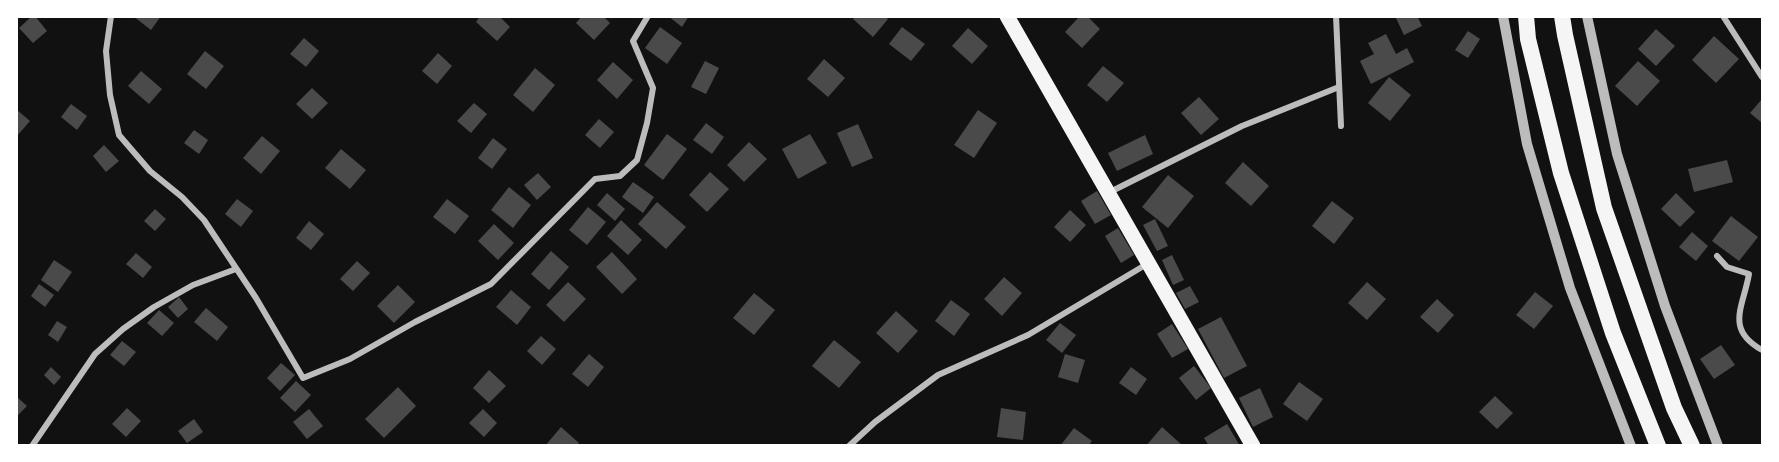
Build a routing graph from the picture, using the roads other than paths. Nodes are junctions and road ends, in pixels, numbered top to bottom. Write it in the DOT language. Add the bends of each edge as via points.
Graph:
graph roads {
  1 [pos="111,16"];
  2 [pos="648,16"];
  3 [pos="1007,16"];
  4 [pos="1336,16"];
  5 [pos="1503,16"];
  6 [pos="1526,16"];
  7 [pos="1562,16"];
  8 [pos="1587,16"];
  9 [pos="1723,16"];
  10 [pos="1762,77"];
  11 [pos="1339,87"];
  12 [pos="1341,126"];
  13 [pos="1108,193"];
  14 [pos="1717,256"];
  15 [pos="1148,263"];
  16 [pos="236,269"];
  17 [pos="1762,350"];
  18 [pos="32,446"];
  19 [pos="849,446"];
  20 [pos="1253,446"];
  21 [pos="1630,446"];
  22 [pos="1658,446"];
  23 [pos="1692,446"];
  24 [pos="1718,446"];
  1 -- 16 [label="street" via="106,51 119,135 150,171 204,220"];
  2 -- 16 [label="street" via="633,41 653,88 637,160 620,176 595,179 491,284 350,359 303,378"];
  3 -- 13 [label="main road"];
  4 -- 11 [label="street"];
  5 -- 21 [label="street" via="1527,144 1570,288"];
  6 -- 22 [label="highway" via="1528,39 1561,173 1613,333"];
  7 -- 23 [label="highway" via="1604,208 1674,408"];
  8 -- 24 [label="street" via="1617,154 1665,306"];
  9 -- 10 [label="street"];
  11 -- 12 [label="street"];
  11 -- 13 [label="street" via="1242,126"];
  13 -- 15 [label="main road"];
  14 -- 17 [label="street" via="1726,267 1749,274 1738,321 1750,343"];
  15 -- 19 [label="street" via="1028,335 938,375"];
  15 -- 20 [label="main road"];
  16 -- 18 [label="street" via="193,285 123,329 95,354"];
}
